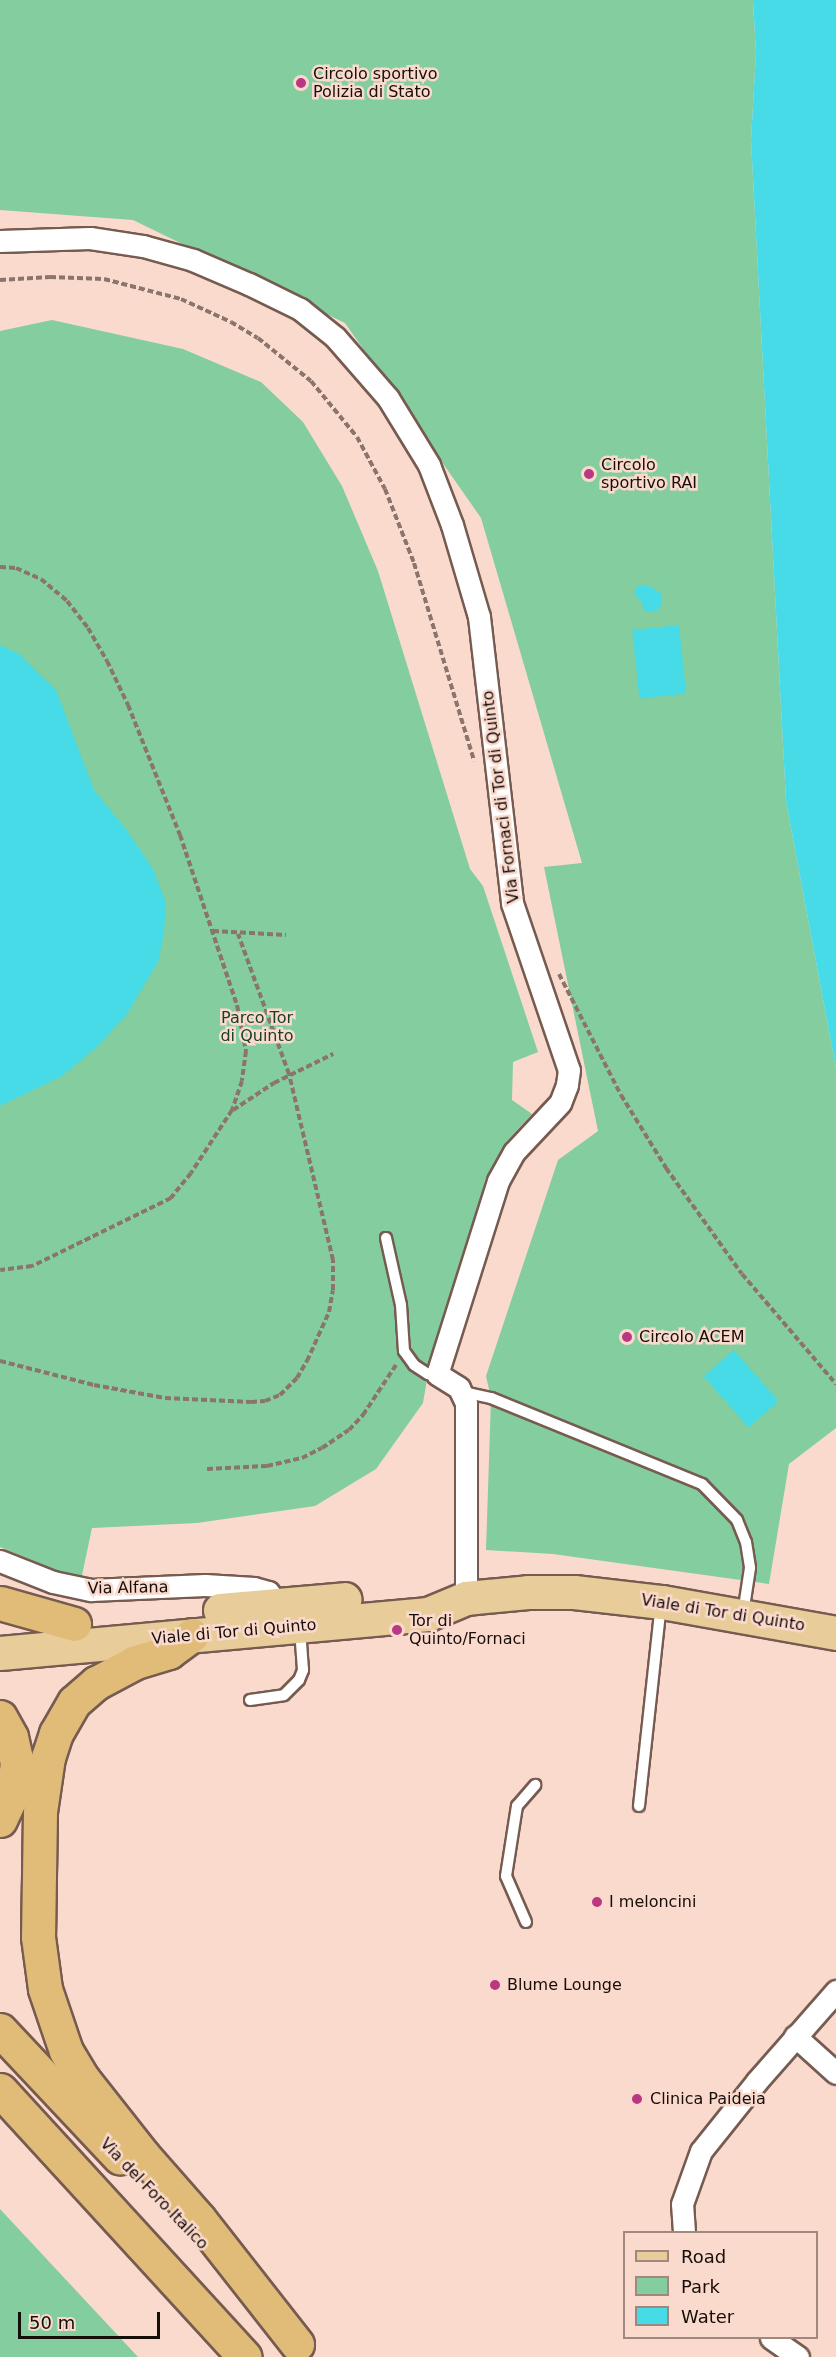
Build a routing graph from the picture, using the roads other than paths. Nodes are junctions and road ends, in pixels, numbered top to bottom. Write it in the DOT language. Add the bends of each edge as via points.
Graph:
graph roads {
  1 [pos="0,241"];
  2 [pos="386,1238"];
  3 [pos="437,1374"];
  4 [pos="463,1392"];
  5 [pos="0,1562"];
  6 [pos="188,1586"];
  7 [pos="466,1599"];
  8 [pos="662,1602"];
  9 [pos="0,1603"];
  10 [pos="289,1615"];
  11 [pos="743,1615"];
  12 [pos="202,1623"];
  13 [pos="74,1624"];
  14 [pos="0,1630"];
  15 [pos="836,1633"];
  16 [pos="0,1653"];
  17 [pos="250,1700"];
  18 [pos="0,1717"];
  19 [pos="535,1785"];
  20 [pos="639,1806"];
  21 [pos="0,1820"];
  22 [pos="526,1922"];
  23 [pos="836,1991"];
  24 [pos="0,2030"];
  25 [pos="795,2036"];
  26 [pos="836,2073"];
  27 [pos="0,2090"];
  28 [pos="0,2117"];
  29 [pos="684,2231"];
  30 [pos="172,2278"];
  31 [pos="774,2339"];
  32 [pos="299,2351"];
  33 [pos="245,2357"];
  34 [pos="798,2357"];
  1 -- 3 [label="street, Via Fornaci di Tor di Quinto" via="90,238 143,246 193,260 288,303 335,337 375,381 416,441 441,495 479,617 514,912 569,1070 561,1103 514,1152 498,1181"];
  2 -- 3 [label="lane" via="401,1305 404,1351 414,1365 428,1374"];
  3 -- 4 [label="street"];
  4 -- 7 [label="street"];
  4 -- 11 [label="lane" via="491,1398 702,1484 737,1520 746,1542 750,1568"];
  5 -- 6 [label="street, Via Alfana" via="53,1582 91,1590"];
  6 -- 10 [label="street, Via Alfana" via="268,1592"];
  6 -- 12 [label="street, Via Alfana" via="206,1598"];
  7 -- 8 [label="main road, Viale di Tor di Quinto" via="574,1592"];
  7 -- 10 [label="main road, Viale di Tor di Quinto" via="429,1592"];
  8 -- 11 [label="main road, Viale di Tor di Quinto"];
  8 -- 20 [label="lane"];
  9 -- 13 [label="highway"];
  10 -- 12 [label="main road, Viale di Tor di Quinto"];
  10 -- 17 [label="lane" via="303,1670 299,1680 284,1695"];
  11 -- 15 [label="main road, Viale di Tor di Quinto"];
  12 -- 13 [label="main road, Viale di Tor di Quinto"];
  12 -- 16 [label="main road, Viale di Tor di Quinto"];
  12 -- 32 [label="highway" via="169,1652 134,1663 96,1683 74,1702 56,1733 48,1757 40,1812 39,1937 45,1989 66,2051 83,2079 200,2219"];
  13 -- 14 [label="main road, Viale di Tor di Quinto"];
  18 -- 21 [label="highway" via="17,1763 13,1792"];
  19 -- 22 [label="lane" via="517,1806 506,1876"];
  23 -- 25 [label="street"];
  24 -- 32 [label="highway, Via del Foro Italico"];
  25 -- 26 [label="street"];
  25 -- 29 [label="street" via="701,2151 682,2204"];
  27 -- 30 [label="highway"];
  28 -- 30 [label="highway"];
  30 -- 33 [label="highway"];
  31 -- 34 [label="street"];
}
